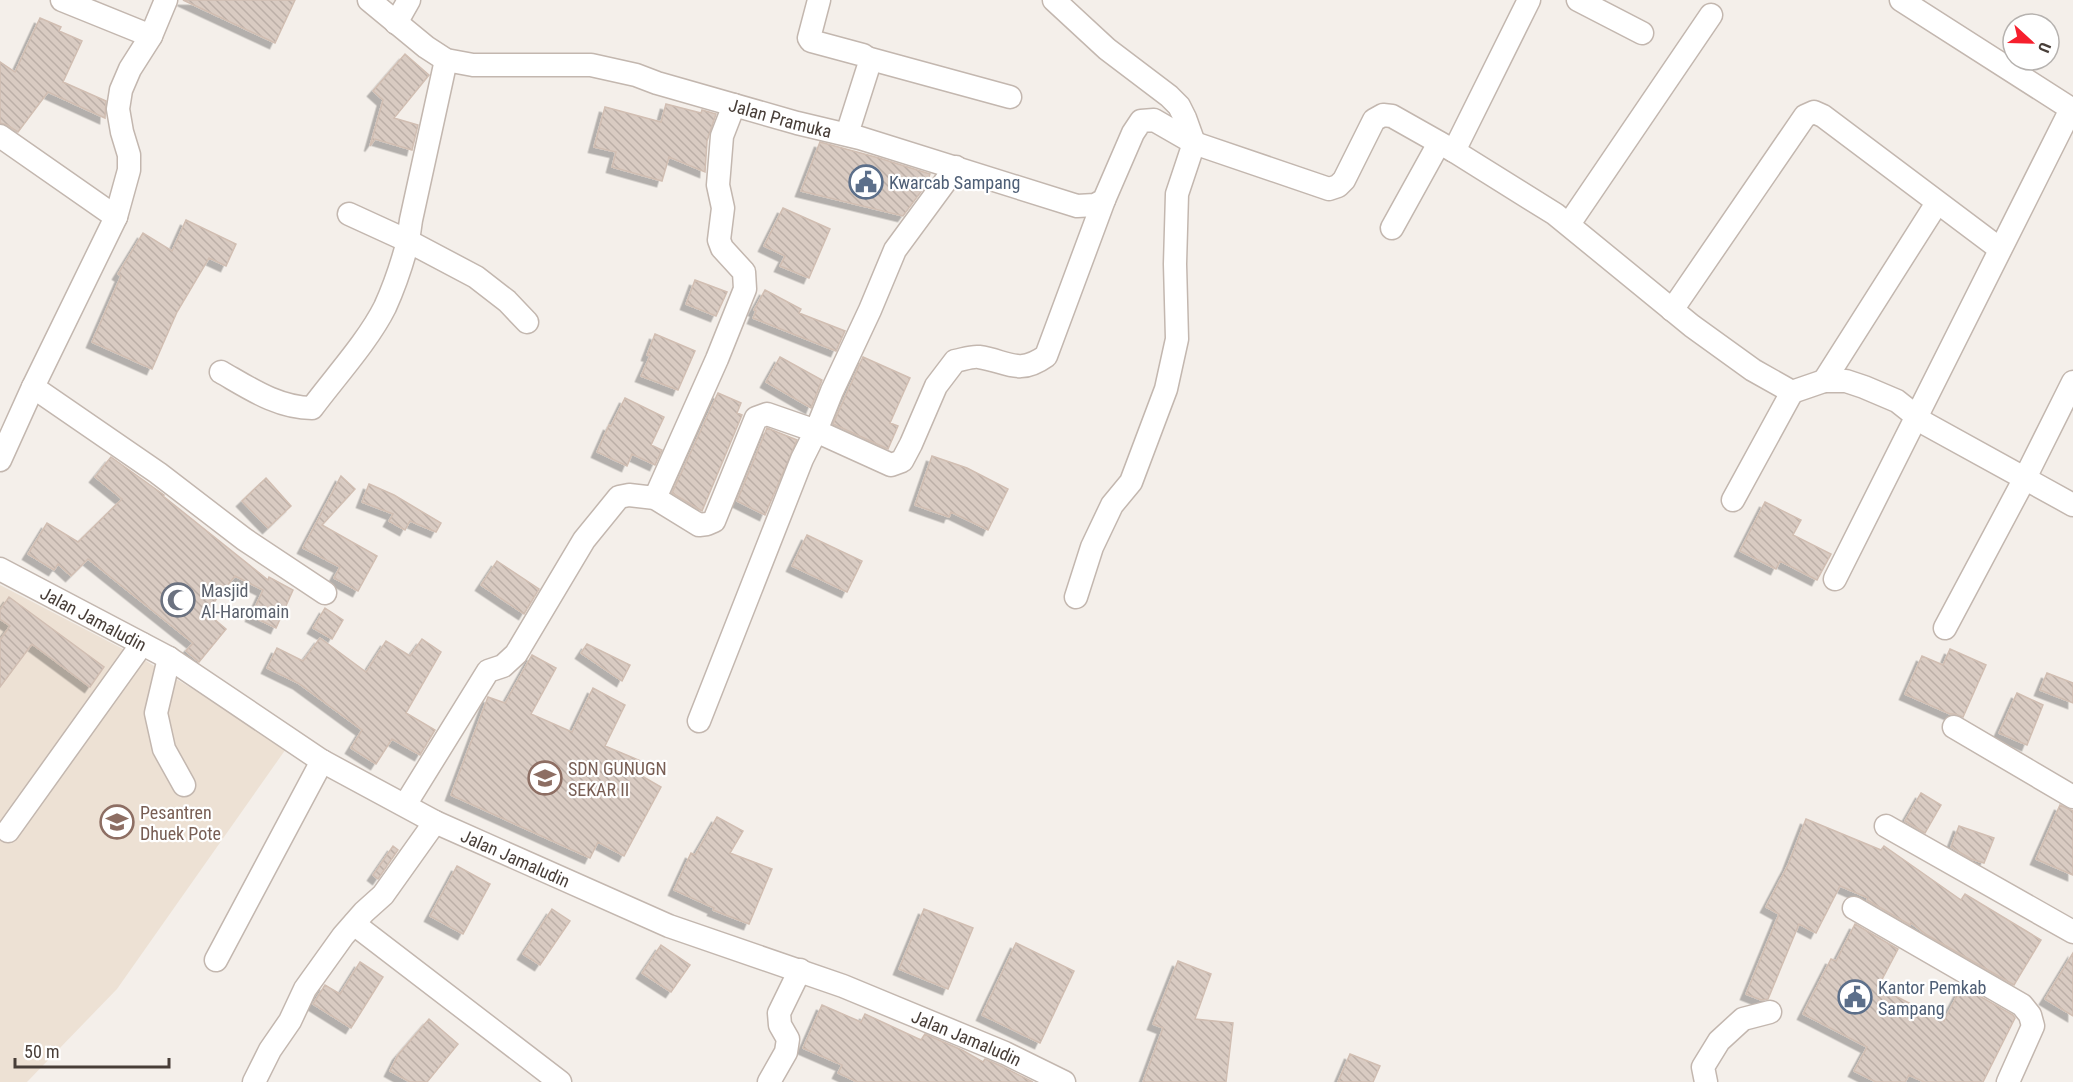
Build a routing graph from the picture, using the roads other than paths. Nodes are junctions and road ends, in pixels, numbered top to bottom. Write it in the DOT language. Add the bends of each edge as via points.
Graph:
graph roads {
  1 [pos="62,0"];
  2 [pos="166,0"];
  3 [pos="369,0"];
  4 [pos="409,0"];
  5 [pos="819,0"];
  6 [pos="1054,0"];
  7 [pos="1529,0"];
  8 [pos="1578,0"];
  9 [pos="1901,0"];
  10 [pos="1711,15"];
  11 [pos="396,22"];
  12 [pos="1642,33"];
  13 [pos="151,36"];
  14 [pos="867,58"];
  15 [pos="446,60"];
  16 [pos="1010,97"];
  17 [pos="734,105"];
  18 [pos="2072,110"];
  19 [pos="847,134"];
  20 [pos="0,136"];
  21 [pos="1194,143"];
  22 [pos="1446,147"];
  23 [pos="956,167"];
  24 [pos="1104,200"];
  25 [pos="1937,203"];
  26 [pos="349,213"];
  27 [pos="116,217"];
  28 [pos="1569,224"];
  29 [pos="1392,228"];
  30 [pos="408,241"];
  31 [pos="2000,249"];
  32 [pos="1672,310"];
  33 [pos="527,322"];
  34 [pos="221,372"];
  35 [pos="1824,381"];
  36 [pos="2073,382"];
  37 [pos="33,387"];
  38 [pos="1792,392"];
  39 [pos="1916,416"];
  40 [pos="816,431"];
  41 [pos="0,460"];
  42 [pos="2025,478"];
  43 [pos="655,498"];
  44 [pos="1733,500"];
  45 [pos="2073,506"];
  46 [pos="0,569"];
  47 [pos="1835,579"];
  48 [pos="325,592"];
  49 [pos="1076,597"];
  50 [pos="1945,628"];
  51 [pos="142,644"];
  52 [pos="169,658"];
  53 [pos="699,721"];
  54 [pos="1954,727"];
  55 [pos="322,761"];
  56 [pos="184,785"];
  57 [pos="2073,796"];
  58 [pos="405,805"];
  59 [pos="435,822"];
  60 [pos="1886,826"];
  61 [pos="8,831"];
  62 [pos="1854,908"];
  63 [pos="354,924"];
  64 [pos="2073,932"];
  65 [pos="216,960"];
  66 [pos="800,970"];
  67 [pos="1770,1012"];
  68 [pos="1026,1074"];
  69 [pos="254,1082"];
  70 [pos="560,1082"];
  71 [pos="769,1082"];
  72 [pos="1064,1082"];
  73 [pos="1706,1082"];
  74 [pos="2008,1082"];
  1 -- 13 [label="street"];
  2 -- 13 [label="street"];
  3 -- 11 [label="street, Jalan Pramuka"];
  4 -- 11 [label="street"];
  5 -- 14 [label="street" via="811,41"];
  6 -- 21 [label="street" via="1107,49 1179,106"];
  7 -- 22 [label="street"];
  8 -- 12 [label="street"];
  9 -- 18 [label="street"];
  10 -- 28 [label="street"];
  11 -- 15 [label="street, Jalan Pramuka"];
  13 -- 27 [label="street" via="121,90 118,109 129,170"];
  14 -- 16 [label="street"];
  14 -- 19 [label="street" via="869,65"];
  15 -- 17 [label="street, Jalan Pramuka" via="473,65 591,65"];
  15 -- 30 [label="street"];
  17 -- 19 [label="street, Jalan Pramuka"];
  17 -- 43 [label="street" via="722,136 718,185 723,218 719,240 722,249 744,272 745,290"];
  18 -- 31 [label="street"];
  19 -- 23 [label="street, Jalan Pramuka"];
  20 -- 27 [label="street"];
  21 -- 22 [label="street" via="1329,189 1344,180 1374,120 1383,115 1392,116"];
  21 -- 24 [label="street" via="1154,120 1141,121"];
  21 -- 49 [label="street" via="1177,194 1177,339 1166,389 1131,482 1112,505 1092,547"];
  22 -- 28 [label="street"];
  22 -- 29 [label="street"];
  23 -- 24 [label="street, Jalan Pramuka" via="1077,206"];
  23 -- 40 [label="street" via="895,250"];
  24 -- 40 [label="street" via="1046,356 1035,364 1015,366 976,357 955,361 936,386 902,461 891,465"];
  25 -- 31 [label="street"];
  25 -- 32 [label="street" via="1814,112 1805,116"];
  25 -- 35 [label="street"];
  26 -- 30 [label="street"];
  27 -- 37 [label="street"];
  28 -- 32 [label="street"];
  30 -- 33 [label="street" via="476,277"];
  30 -- 34 [label="street" via="401,270 384,309 312,408 298,408 263,396"];
  31 -- 39 [label="street"];
  32 -- 38 [label="street" via="1754,370"];
  35 -- 38 [label="street"];
  35 -- 39 [label="street" via="1846,381 1864,387 1898,401"];
  36 -- 42 [label="street"];
  37 -- 41 [label="street"];
  37 -- 48 [label="street" via="158,472 244,539"];
  38 -- 44 [label="street"];
  39 -- 42 [label="street"];
  39 -- 47 [label="street"];
  40 -- 43 [label="street" via="767,414 756,418 714,521 707,524 699,525"];
  40 -- 53 [label="street"];
  42 -- 45 [label="street"];
  42 -- 50 [label="street"];
  43 -- 58 [label="street" via="619,497 584,540 516,654 503,666 488,671"];
  46 -- 51 [label="street, Jalan Jamaludin"];
  51 -- 52 [label="street, Jalan Jamaludin"];
  51 -- 61 [label="street"];
  52 -- 55 [label="street, Jalan Jamaludin"];
  52 -- 56 [label="street" via="156,713 164,749"];
  54 -- 57 [label="street"];
  55 -- 58 [label="street, Jalan Jamaludin"];
  55 -- 65 [label="street"];
  58 -- 59 [label="street, Jalan Jamaludin"];
  59 -- 63 [label="street" via="383,895"];
  59 -- 66 [label="street, Jalan Jamaludin" via="669,926"];
  60 -- 64 [label="street"];
  62 -- 74 [label="street" via="2022,1005 2033,1026"];
  63 -- 69 [label="street" via="305,989"];
  63 -- 70 [label="street"];
  66 -- 68 [label="street, Jalan Jamaludin" via="984,1044"];
  66 -- 71 [label="street" via="779,1013 788,1039 786,1052"];
  67 -- 73 [label="street" via="1743,1019 1719,1041 1702,1067"];
  68 -- 72 [label="street, Jalan Jamaludin"];
}
